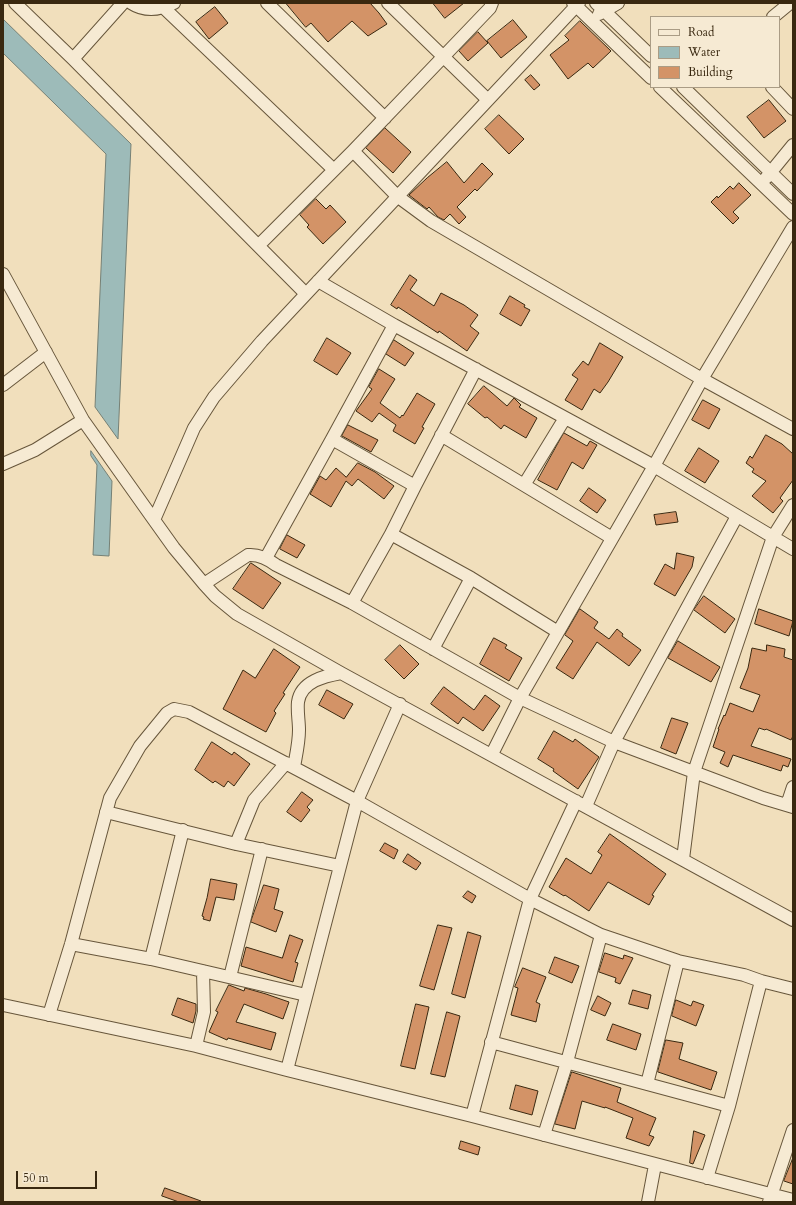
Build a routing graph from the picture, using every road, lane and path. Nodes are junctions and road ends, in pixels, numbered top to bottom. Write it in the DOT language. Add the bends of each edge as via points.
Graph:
graph roads {
  1 [pos="15,3"];
  2 [pos="123,3"];
  3 [pos="131,3"];
  4 [pos="267,3"];
  5 [pos="388,3"];
  6 [pos="492,3"];
  7 [pos="618,3"];
  8 [pos="790,3"];
  9 [pos="576,4"];
  10 [pos="169,6"];
  11 [pos="600,7"];
  12 [pos="774,16"];
  13 [pos="590,20"];
  14 [pos="650,55"];
  15 [pos="443,57"];
  16 [pos="73,59"];
  17 [pos="650,77"];
  18 [pos="661,88"];
  19 [pos="678,88"];
  20 [pos="684,88"];
  21 [pos="773,88"];
  22 [pos="670,96"];
  23 [pos="488,100"];
  24 [pos="793,109"];
  25 [pos="385,118"];
  26 [pos="730,133"];
  27 [pos="720,144"];
  28 [pos="793,145"];
  29 [pos="353,151"];
  30 [pos="334,170"];
  31 [pos="771,172"];
  32 [pos="761,183"];
  33 [pos="793,194"];
  34 [pos="397,196"];
  35 [pos="793,214"];
  36 [pos="793,227"];
  37 [pos="259,246"];
  38 [pos="3,274"];
  39 [pos="318,281"];
  40 [pos="306,294"];
  41 [pos="394,325"];
  42 [pos="46,352"];
  43 [pos="476,370"];
  44 [pos="702,379"];
  45 [pos="3,385"];
  46 [pos="565,418"];
  47 [pos="83,420"];
  48 [pos="793,430"];
  49 [pos="441,435"];
  50 [pos="332,439"];
  51 [pos="3,464"];
  52 [pos="654,466"];
  53 [pos="524,485"];
  54 [pos="415,486"];
  55 [pos="793,505"];
  56 [pos="737,516"];
  57 [pos="154,520"];
  58 [pos="391,534"];
  59 [pos="773,537"];
  60 [pos="612,538"];
  61 [pos="793,549"];
  62 [pos="266,558"];
  63 [pos="471,578"];
  64 [pos="204,584"];
  65 [pos="352,603"];
  66 [pos="558,632"];
  67 [pos="433,649"];
  68 [pos="341,673"];
  69 [pos="520,698"];
  70 [pos="400,704"];
  71 [pos="614,742"];
  72 [pos="492,754"];
  73 [pos="290,765"];
  74 [pos="694,772"];
  75 [pos="793,787"];
  76 [pos="357,801"];
  77 [pos="581,803"];
  78 [pos="790,806"];
  79 [pos="106,812"];
  80 [pos="184,830"];
  81 [pos="236,844"];
  82 [pos="262,849"];
  83 [pos="683,859"];
  84 [pos="340,866"];
  85 [pos="530,899"];
  86 [pos="793,920"];
  87 [pos="601,935"];
  88 [pos="71,944"];
  89 [pos="151,959"];
  90 [pos="678,961"];
  91 [pos="203,970"];
  92 [pos="230,977"];
  93 [pos="761,981"];
  94 [pos="793,989"];
  95 [pos="306,995"];
  96 [pos="3,1005"];
  97 [pos="50,1015"];
  98 [pos="492,1042"];
  99 [pos="196,1046"];
  100 [pos="567,1062"];
  101 [pos="287,1070"];
  102 [pos="647,1084"];
  103 [pos="729,1106"];
  104 [pos="472,1116"];
  105 [pos="793,1130"];
  106 [pos="544,1135"];
  107 [pos="655,1165"];
  108 [pos="707,1178"];
  109 [pos="770,1199"];
  110 [pos="793,1200"];
  111 [pos="648,1202"];
  1 -- 16 [label="street"];
  2 -- 16 [label="street"];
  3 -- 10 [label="street" via="149,10"];
  4 -- 25 [label="street"];
  5 -- 15 [label="street"];
  6 -- 15 [label="street"];
  7 -- 11 [label="street"];
  8 -- 12 [label="street"];
  9 -- 13 [label="street"];
  9 -- 23 [label="street"];
  10 -- 30 [label="street"];
  11 -- 13 [label="street"];
  11 -- 14 [label="street"];
  13 -- 17 [label="street"];
  15 -- 23 [label="street"];
  15 -- 25 [label="street"];
  16 -- 37 [label="street"];
  18 -- 22 [label="street"];
  19 -- 22 [label="street"];
  20 -- 26 [label="street"];
  21 -- 24 [label="street"];
  22 -- 27 [label="street"];
  23 -- 34 [label="street"];
  25 -- 29 [label="street"];
  26 -- 27 [label="street"];
  26 -- 31 [label="street"];
  27 -- 32 [label="street"];
  28 -- 31 [label="street"];
  29 -- 30 [label="street"];
  29 -- 34 [label="street"];
  30 -- 37 [label="street"];
  31 -- 32 [label="street"];
  31 -- 33 [label="street"];
  32 -- 35 [label="street"];
  34 -- 39 [label="street"];
  34 -- 44 [label="street" via="430,221"];
  36 -- 44 [label="street"];
  37 -- 40 [label="street"];
  38 -- 42 [label="street"];
  39 -- 40 [label="street"];
  39 -- 41 [label="street"];
  40 -- 57 [label="street" via="214,397 194,428"];
  41 -- 43 [label="street"];
  41 -- 50 [label="street"];
  42 -- 45 [label="street"];
  42 -- 47 [label="street"];
  43 -- 46 [label="street"];
  43 -- 49 [label="street"];
  44 -- 48 [label="street"];
  44 -- 52 [label="street"];
  46 -- 52 [label="street"];
  46 -- 53 [label="street"];
  47 -- 51 [label="street" via="35,450"];
  47 -- 57 [label="street"];
  49 -- 53 [label="street"];
  49 -- 54 [label="street"];
  50 -- 54 [label="street"];
  50 -- 62 [label="street"];
  52 -- 56 [label="street"];
  52 -- 60 [label="street"];
  53 -- 60 [label="street"];
  54 -- 58 [label="street"];
  55 -- 59 [label="street"];
  56 -- 59 [label="street"];
  56 -- 71 [label="street"];
  57 -- 64 [label="street"];
  58 -- 63 [label="street"];
  58 -- 65 [label="street"];
  59 -- 61 [label="street"];
  59 -- 74 [label="street"];
  60 -- 66 [label="street"];
  62 -- 64 [label="street" via="256,554 248,555"];
  62 -- 65 [label="street"];
  63 -- 66 [label="street"];
  63 -- 67 [label="street"];
  64 -- 68 [label="street" via="237,614"];
  65 -- 67 [label="street"];
  66 -- 69 [label="street"];
  67 -- 69 [label="street"];
  68 -- 70 [label="street"];
  68 -- 73 [label="street" via="309,683 300,694 298,743"];
  69 -- 71 [label="street"];
  69 -- 72 [label="street"];
  70 -- 72 [label="street"];
  70 -- 76 [label="street"];
  71 -- 74 [label="street"];
  71 -- 77 [label="street"];
  72 -- 77 [label="street"];
  73 -- 76 [label="street"];
  73 -- 79 [label="street" via="189,712 174,709 167,713 140,746 110,798"];
  73 -- 81 [label="street" via="254,800"];
  74 -- 78 [label="street"];
  74 -- 83 [label="street"];
  75 -- 78 [label="street"];
  76 -- 84 [label="street"];
  76 -- 85 [label="street"];
  77 -- 83 [label="street"];
  77 -- 85 [label="street"];
  79 -- 80 [label="street"];
  79 -- 88 [label="street"];
  80 -- 81 [label="street"];
  80 -- 89 [label="street"];
  81 -- 82 [label="street"];
  82 -- 84 [label="street"];
  82 -- 92 [label="street"];
  83 -- 86 [label="street"];
  84 -- 95 [label="street"];
  85 -- 87 [label="street"];
  85 -- 98 [label="street"];
  87 -- 90 [label="street"];
  87 -- 100 [label="street"];
  88 -- 89 [label="street"];
  88 -- 97 [label="street"];
  89 -- 91 [label="street"];
  90 -- 93 [label="street"];
  90 -- 102 [label="street"];
  91 -- 92 [label="street"];
  91 -- 99 [label="street" via="204,1012"];
  92 -- 95 [label="street"];
  93 -- 94 [label="street"];
  93 -- 103 [label="street"];
  95 -- 101 [label="street"];
  96 -- 97 [label="street"];
  97 -- 99 [label="street"];
  98 -- 100 [label="street"];
  98 -- 104 [label="street"];
  99 -- 101 [label="street"];
  100 -- 102 [label="street"];
  100 -- 106 [label="street"];
  101 -- 104 [label="street"];
  102 -- 103 [label="street"];
  103 -- 108 [label="street"];
  104 -- 106 [label="street"];
  105 -- 109 [label="street"];
  106 -- 107 [label="street"];
  107 -- 108 [label="street"];
  107 -- 111 [label="street"];
  108 -- 109 [label="street"];
  109 -- 110 [label="street"];
}
